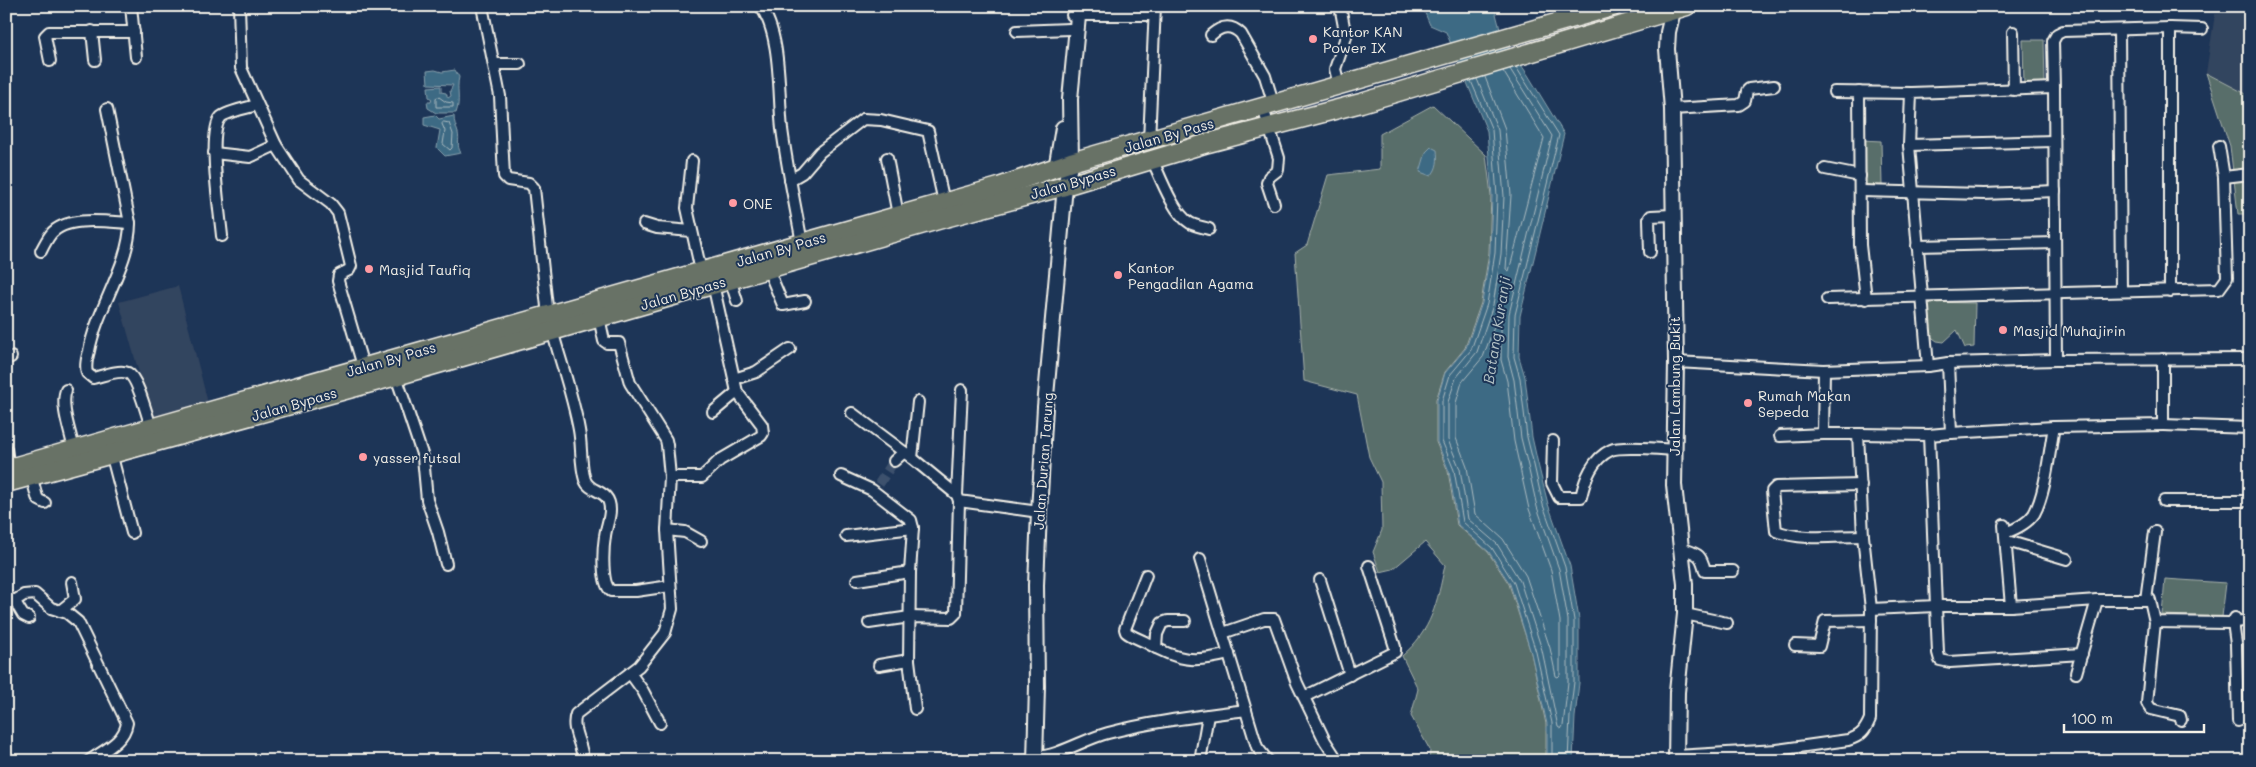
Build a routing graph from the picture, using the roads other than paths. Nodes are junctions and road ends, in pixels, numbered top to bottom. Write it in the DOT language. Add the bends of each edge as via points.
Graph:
graph roads {
  1 [pos="131,6"];
  2 [pos="239,6"];
  3 [pos="482,6"];
  4 [pos="760,6"];
  5 [pos="1340,6"];
  6 [pos="1615,6"];
  7 [pos="1680,8"];
  8 [pos="1154,10"];
  9 [pos="1074,14"];
  10 [pos="2170,28"];
  11 [pos="2202,29"];
  12 [pos="2119,30"];
  13 [pos="92,31"];
  14 [pos="1017,31"];
  15 [pos="134,32"];
  16 [pos="2013,32"];
  17 [pos="1211,35"];
  18 [pos="136,57"];
  19 [pos="95,60"];
  20 [pos="50,61"];
  21 [pos="495,64"];
  22 [pos="520,64"];
  23 [pos="1345,83"];
  24 [pos="1774,86"];
  25 [pos="2054,88"];
  26 [pos="2014,90"];
  27 [pos="1834,92"];
  28 [pos="1858,92"];
  29 [pos="1911,92"];
  30 [pos="257,105"];
  31 [pos="1268,107"];
  32 [pos="107,109"];
  33 [pos="1672,109"];
  34 [pos="1269,126"];
  35 [pos="1149,141"];
  36 [pos="2054,141"];
  37 [pos="276,145"];
  38 [pos="1909,145"];
  39 [pos="2219,146"];
  40 [pos="214,153"];
  41 [pos="888,158"];
  42 [pos="1152,158"];
  43 [pos="692,161"];
  44 [pos="1063,165"];
  45 [pos="1825,168"];
  46 [pos="2250,174"];
  47 [pos="1860,176"];
  48 [pos="2224,177"];
  49 [pos="790,180"];
  50 [pos="1065,186"];
  51 [pos="1861,191"];
  52 [pos="2055,191"];
  53 [pos="1914,192"];
  54 [pos="944,202"];
  55 [pos="1274,204"];
  56 [pos="898,215"];
  57 [pos="1672,215"];
  58 [pos="130,223"];
  59 [pos="644,224"];
  60 [pos="1209,229"];
  61 [pos="691,231"];
  62 [pos="222,236"];
  63 [pos="2055,243"];
  64 [pos="1917,246"];
  65 [pos="798,249"];
  66 [pos="41,251"];
  67 [pos="1650,252"];
  68 [pos="768,269"];
  69 [pos="701,271"];
  70 [pos="730,279"];
  71 [pos="713,284"];
  72 [pos="2170,290"];
  73 [pos="2121,291"];
  74 [pos="2055,294"];
  75 [pos="1921,298"];
  76 [pos="1827,299"];
  77 [pos="1866,299"];
  78 [pos="737,301"];
  79 [pos="805,301"];
  80 [pos="600,317"];
  81 [pos="550,323"];
  82 [pos="514,333"];
  83 [pos="790,349"];
  84 [pos="2250,358"];
  85 [pos="2163,359"];
  86 [pos="2056,360"];
  87 [pos="1676,362"];
  88 [pos="1948,363"];
  89 [pos="363,366"];
  90 [pos="1928,366"];
  91 [pos="1824,370"];
  92 [pos="396,376"];
  93 [pos="734,380"];
  94 [pos="66,390"];
  95 [pos="962,390"];
  96 [pos="737,392"];
  97 [pos="918,402"];
  98 [pos="713,412"];
  99 [pos="852,413"];
  100 [pos="2162,425"];
  101 [pos="151,427"];
  102 [pos="2054,427"];
  103 [pos="2250,428"];
  104 [pos="1951,433"];
  105 [pos="1823,434"];
  106 [pos="1858,434"];
  107 [pos="1929,435"];
  108 [pos="1780,436"];
  109 [pos="1553,440"];
  110 [pos="6,449"];
  111 [pos="74,450"];
  112 [pos="1674,450"];
  113 [pos="112,453"];
  114 [pos="908,455"];
  115 [pos="894,461"];
  116 [pos="30,470"];
  117 [pos="7,473"];
  118 [pos="841,476"];
  119 [pos="670,477"];
  120 [pos="1861,485"];
  121 [pos="958,498"];
  122 [pos="2164,501"];
  123 [pos="2250,501"];
  124 [pos="46,503"];
  125 [pos="1039,512"];
  126 [pos="913,528"];
  127 [pos="668,530"];
  128 [pos="132,532"];
  129 [pos="2155,532"];
  130 [pos="2005,533"];
  131 [pos="846,536"];
  132 [pos="1863,536"];
  133 [pos="701,541"];
  134 [pos="1681,548"];
  135 [pos="1200,559"];
  136 [pos="2067,559"];
  137 [pos="446,564"];
  138 [pos="1369,566"];
  139 [pos="1733,571"];
  140 [pos="910,572"];
  141 [pos="1146,575"];
  142 [pos="857,580"];
  143 [pos="1320,580"];
  144 [pos="72,582"];
  145 [pos="670,586"];
  146 [pos="10,598"];
  147 [pos="2097,600"];
  148 [pos="2146,600"];
  149 [pos="1936,606"];
  150 [pos="2011,606"];
  151 [pos="1871,609"];
  152 [pos="60,611"];
  153 [pos="1685,614"];
  154 [pos="910,617"];
  155 [pos="29,618"];
  156 [pos="1871,620"];
  157 [pos="2234,620"];
  158 [pos="2250,620"];
  159 [pos="1186,621"];
  160 [pos="2155,622"];
  161 [pos="869,623"];
  162 [pos="1727,623"];
  163 [pos="1223,633"];
  164 [pos="1795,645"];
  165 [pos="1156,648"];
  166 [pos="1229,654"];
  167 [pos="2082,654"];
  168 [pos="909,660"];
  169 [pos="879,665"];
  170 [pos="630,673"];
  171 [pos="2076,673"];
  172 [pos="1350,675"];
  173 [pos="1304,697"];
  174 [pos="915,709"];
  175 [pos="1246,710"];
  176 [pos="1208,715"];
  177 [pos="2181,720"];
  178 [pos="2238,722"];
  179 [pos="660,723"];
  180 [pos="1777,750"];
  181 [pos="1676,758"];
  182 [pos="1035,759"];
  183 [pos="89,761"];
  184 [pos="583,761"];
  185 [pos="1200,761"];
  186 [pos="1268,761"];
  187 [pos="1338,761"];
  188 [pos="1778,761"];
  1 -- 15 [label="street"];
  2 -- 30 [label="street" via="241,68"];
  3 -- 21 [label="street"];
  4 -- 49 [label="street" via="773,33"];
  5 -- 23 [label="street" via="1346,37 1336,66"];
  6 -- 23 [label="highway, Jalan By Pass"];
  7 -- 33 [label="street, Jalan Lambung Bukit" via="1668,32"];
  7 -- 34 [label="highway, Jalan Bypass" via="1361,104"];
  8 -- 9 [label="street"];
  8 -- 35 [label="street"];
  9 -- 14 [label="street"];
  9 -- 44 [label="street, Jalan Durian Tarung" via="1062,139"];
  10 -- 11 [label="street"];
  10 -- 12 [label="street"];
  10 -- 72 [label="street"];
  12 -- 25 [label="street" via="2069,30 2057,34 2053,41"];
  12 -- 73 [label="street"];
  13 -- 15 [label="street"];
  13 -- 19 [label="street"];
  13 -- 20 [label="street" via="49,32 45,36"];
  15 -- 18 [label="street"];
  16 -- 26 [label="street"];
  17 -- 31 [label="street" via="1226,27 1241,34 1266,76"];
  21 -- 22 [label="street"];
  21 -- 81 [label="street" via="504,176 508,180 529,183 534,188"];
  23 -- 31 [label="highway, Jalan By Pass"];
  24 -- 33 [label="street" via="1749,89 1746,101 1739,105"];
  25 -- 26 [label="street"];
  25 -- 36 [label="street"];
  26 -- 29 [label="street"];
  27 -- 28 [label="street"];
  28 -- 29 [label="street"];
  28 -- 47 [label="street"];
  29 -- 38 [label="street"];
  30 -- 37 [label="street"];
  30 -- 40 [label="street" via="222,116 215,136"];
  31 -- 34 [label="street"];
  31 -- 35 [label="highway, Jalan By Pass"];
  32 -- 58 [label="street"];
  33 -- 57 [label="street, Jalan Lambung Bukit"];
  34 -- 42 [label="highway, Jalan Bypass"];
  34 -- 55 [label="street" via="1279,158 1276,173 1267,183"];
  35 -- 44 [label="highway, Jalan By Pass"];
  36 -- 38 [label="street"];
  36 -- 52 [label="street"];
  37 -- 40 [label="street" via="250,157"];
  37 -- 89 [label="street" via="299,180 331,204 342,223 351,266 339,275 338,281"];
  38 -- 53 [label="street"];
  39 -- 48 [label="street"];
  40 -- 62 [label="street"];
  41 -- 56 [label="street"];
  42 -- 50 [label="highway, Jalan Bypass"];
  42 -- 60 [label="street" via="1185,219"];
  43 -- 61 [label="street" via="687,199"];
  44 -- 50 [label="street, Jalan Durian Tarung"];
  44 -- 54 [label="highway, Jalan By Pass"];
  45 -- 47 [label="street"];
  46 -- 48 [label="street"];
  47 -- 51 [label="street"];
  48 -- 72 [label="street" via="2227,278 2219,289"];
  49 -- 54 [label="street" via="863,119 881,120 928,131"];
  49 -- 65 [label="street"];
  50 -- 65 [label="highway, Jalan Bypass"];
  50 -- 125 [label="street, Jalan Durian Tarung"];
  51 -- 53 [label="street"];
  51 -- 77 [label="street" via="1860,245"];
  52 -- 53 [label="street"];
  52 -- 63 [label="street"];
  53 -- 64 [label="street"];
  54 -- 56 [label="highway, Jalan By Pass"];
  56 -- 65 [label="highway, Jalan By Pass"];
  57 -- 67 [label="street" via="1651,216 1649,219"];
  57 -- 87 [label="street, Jalan Lambung Bukit"];
  58 -- 66 [label="street" via="72,223 57,228"];
  58 -- 101 [label="street" via="126,249 101,309 86,367 93,378 129,373"];
  59 -- 61 [label="street"];
  61 -- 69 [label="street"];
  63 -- 64 [label="street"];
  63 -- 74 [label="street"];
  64 -- 75 [label="street"];
  65 -- 68 [label="highway, Jalan Bypass"];
  65 -- 69 [label="highway, Jalan By Pass"];
  68 -- 70 [label="highway, Jalan Bypass"];
  68 -- 79 [label="street" via="783,304"];
  69 -- 81 [label="highway, Jalan By Pass"];
  70 -- 71 [label="highway, Jalan Bypass"];
  70 -- 78 [label="street"];
  71 -- 80 [label="highway, Jalan Bypass"];
  71 -- 93 [label="street"];
  72 -- 73 [label="street"];
  73 -- 74 [label="street"];
  74 -- 75 [label="street"];
  74 -- 86 [label="street"];
  75 -- 77 [label="street"];
  75 -- 90 [label="street"];
  76 -- 77 [label="street"];
  80 -- 81 [label="highway, Jalan Bypass"];
  80 -- 119 [label="street" via="604,340 619,343 630,383 666,440"];
  81 -- 82 [label="highway, Jalan Bypass"];
  81 -- 145 [label="street" via="579,429 585,479 610,504 605,536 606,586 612,591"];
  82 -- 89 [label="highway, Jalan By Pass"];
  82 -- 92 [label="highway, Jalan Bypass"];
  83 -- 93 [label="street" via="756,372"];
  84 -- 85 [label="street"];
  85 -- 86 [label="street"];
  85 -- 100 [label="street"];
  86 -- 88 [label="street"];
  87 -- 91 [label="street"];
  87 -- 112 [label="street, Jalan Lambung Bukit"];
  88 -- 90 [label="street"];
  88 -- 104 [label="street"];
  89 -- 101 [label="highway, Jalan By Pass"];
  90 -- 91 [label="street"];
  91 -- 105 [label="street"];
  92 -- 113 [label="highway, Jalan Bypass"];
  92 -- 137 [label="street" via="423,457 427,500"];
  93 -- 96 [label="street"];
  94 -- 111 [label="street" via="65,407"];
  95 -- 121 [label="street"];
  96 -- 98 [label="street"];
  96 -- 119 [label="street" via="763,427 761,436 720,460 702,477"];
  97 -- 114 [label="street"];
  99 -- 114 [label="street"];
  100 -- 102 [label="street"];
  100 -- 103 [label="street"];
  101 -- 111 [label="highway, Jalan By Pass"];
  102 -- 104 [label="street"];
  102 -- 130 [label="street" via="2042,491 2034,514 2021,527"];
  104 -- 107 [label="street"];
  105 -- 106 [label="street"];
  105 -- 108 [label="street"];
  106 -- 107 [label="street"];
  106 -- 120 [label="street"];
  107 -- 149 [label="street"];
  109 -- 112 [label="street" via="1552,483 1559,497 1581,497 1594,462 1612,449"];
  110 -- 117 [label="street"];
  111 -- 116 [label="highway, Jalan By Pass"];
  112 -- 134 [label="street, Jalan Lambung Bukit"];
  113 -- 116 [label="highway, Jalan Bypass"];
  113 -- 128 [label="street"];
  114 -- 115 [label="street"];
  114 -- 121 [label="street"];
  116 -- 117 [label="highway, Jalan Bypass"];
  116 -- 124 [label="street" via="37,497"];
  118 -- 126 [label="street" via="875,487 909,517"];
  119 -- 127 [label="street"];
  120 -- 132 [label="street"];
  120 -- 132 [label="street" via="1776,487 1772,491 1776,531 1805,536"];
  121 -- 125 [label="street"];
  121 -- 154 [label="street" via="956,613 951,618"];
  122 -- 123 [label="street"];
  125 -- 182 [label="street, Jalan Durian Tarung"];
  126 -- 131 [label="street"];
  126 -- 140 [label="street"];
  127 -- 133 [label="street" via="685,532"];
  127 -- 145 [label="street"];
  129 -- 148 [label="street"];
  130 -- 136 [label="street"];
  130 -- 150 [label="street"];
  132 -- 151 [label="street"];
  134 -- 139 [label="street" via="1698,554 1705,571"];
  134 -- 153 [label="street, Jalan Lambung Bukit"];
  135 -- 163 [label="street"];
  138 -- 172 [label="street" via="1395,650 1393,654"];
  140 -- 142 [label="street"];
  140 -- 154 [label="street"];
  141 -- 165 [label="street" via="1125,630"];
  143 -- 172 [label="street"];
  144 -- 152 [label="street" via="75,600"];
  145 -- 170 [label="street" via="672,609 665,633"];
  146 -- 152 [label="street" via="32,593"];
  146 -- 155 [label="street"];
  147 -- 148 [label="street"];
  147 -- 150 [label="street"];
  147 -- 167 [label="street"];
  148 -- 160 [label="street" via="2150,600"];
  149 -- 150 [label="street"];
  149 -- 151 [label="street"];
  149 -- 167 [label="street" via="1940,660"];
  151 -- 156 [label="street"];
  152 -- 183 [label="street" via="78,622 127,723 121,739"];
  153 -- 162 [label="street"];
  153 -- 181 [label="street, Jalan Lambung Bukit" via="1677,692"];
  154 -- 161 [label="street"];
  154 -- 168 [label="street"];
  156 -- 164 [label="street" via="1825,621 1819,646"];
  156 -- 180 [label="street" via="1870,719 1866,730 1859,737 1848,740"];
  157 -- 158 [label="street"];
  157 -- 160 [label="street"];
  157 -- 178 [label="street"];
  159 -- 165 [label="street" via="1162,623"];
  160 -- 177 [label="street" via="2147,703 2151,709 2180,716"];
  163 -- 166 [label="street"];
  163 -- 173 [label="street" via="1264,619 1274,619"];
  165 -- 166 [label="street" via="1183,660"];
  166 -- 175 [label="street"];
  167 -- 171 [label="street"];
  168 -- 169 [label="street"];
  168 -- 174 [label="street"];
  170 -- 179 [label="street"];
  170 -- 184 [label="street" via="576,714 574,729"];
  172 -- 173 [label="street"];
  173 -- 187 [label="street"];
  175 -- 176 [label="street"];
  175 -- 186 [label="street" via="1257,747"];
  176 -- 182 [label="street" via="1154,722 1096,736"];
  176 -- 185 [label="street"];
  180 -- 181 [label="street"];
  180 -- 188 [label="street"];
}
